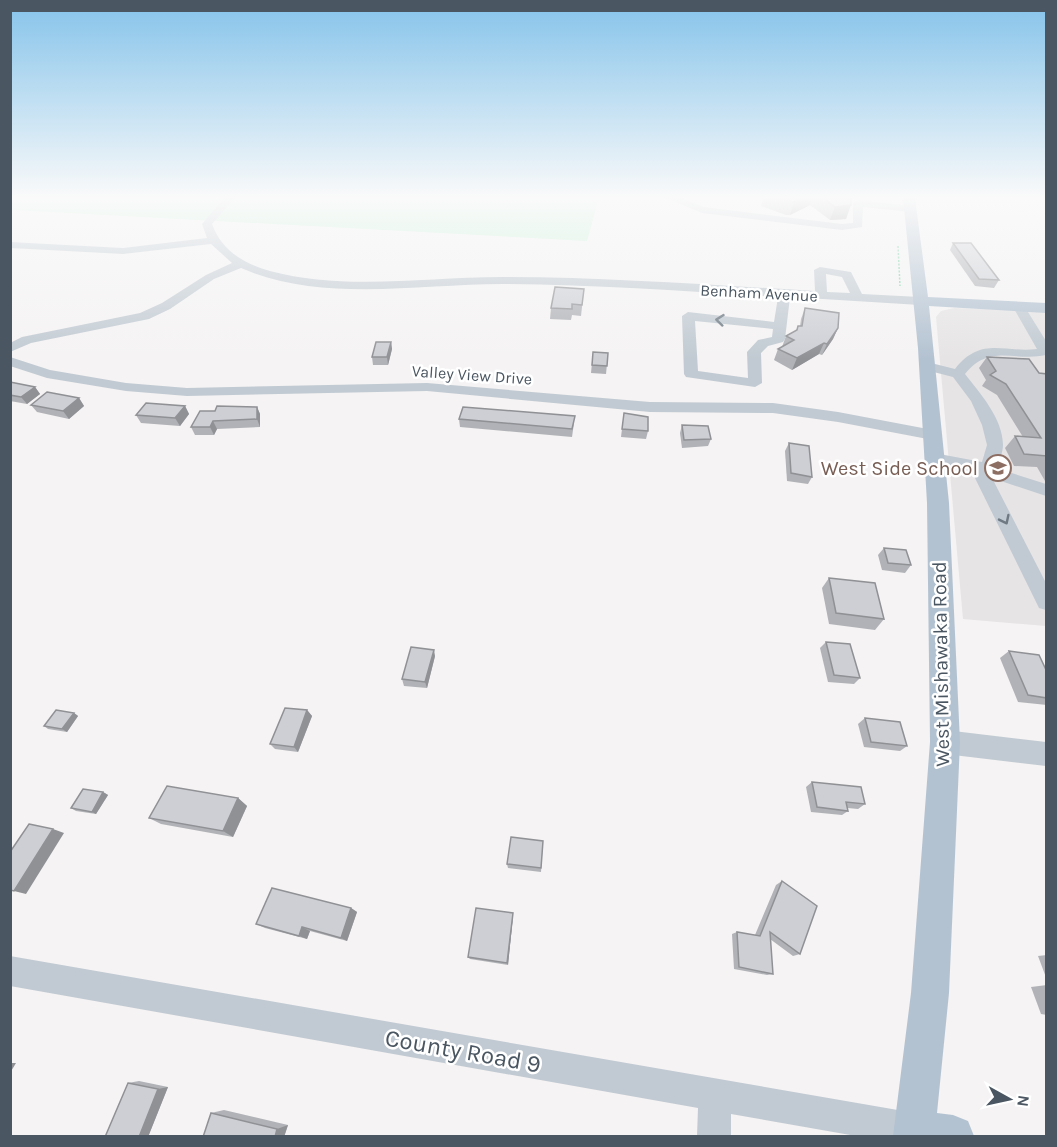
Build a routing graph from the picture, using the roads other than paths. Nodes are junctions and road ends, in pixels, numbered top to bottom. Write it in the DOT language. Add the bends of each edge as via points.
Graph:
graph roads {
  1 [pos="223,252"];
  2 [pos="915,252"];
  3 [pos="829,259"];
  4 [pos="240,264"];
  5 [pos="820,270"];
  6 [pos="784,294"];
  7 [pos="821,296"];
  8 [pos="858,298"];
  9 [pos="920,301"];
  10 [pos="1019,306"];
  11 [pos="1047,308"];
  12 [pos="778,326"];
  13 [pos="10,348"];
  14 [pos="10,360"];
  15 [pos="927,366"];
  16 [pos="958,374"];
  17 [pos="934,447"];
  18 [pos="978,468"];
  19 [pos="1047,490"];
  20 [pos="1047,602"];
  21 [pos="945,742"];
  22 [pos="1047,754"];
  23 [pos="10,971"];
  24 [pos="715,1096"];
  25 [pos="927,1134"];
  26 [pos="714,1137"];
  1 -- 4 [label="street, Benham Avenue"];
  2 -- 9 [label="main road, West Mishawaka Road"];
  3 -- 5 [label="street" via="818,259"];
  4 -- 6 [label="street, Benham Avenue" via="284,278 333,284 529,281"];
  4 -- 13 [label="street" via="144,316 27,340"];
  5 -- 7 [label="street"];
  5 -- 8 [label="street" via="847,274"];
  6 -- 7 [label="street, Benham Avenue"];
  6 -- 12 [label="street"];
  7 -- 8 [label="street, Benham Avenue"];
  8 -- 9 [label="street, Benham Avenue"];
  9 -- 10 [label="main road, Benham Avenue"];
  9 -- 15 [label="main road, West Mishawaka Road"];
  10 -- 11 [label="main road, Benham Avenue"];
  10 -- 16 [label="street" via="1044,352 986,350 973,357"];
  12 -- 12 [label="street, one-way" via="688,316 691,374 755,383 754,352 778,339"];
  14 -- 17 [label="street, Valley View Drive" via="47,374 187,392 427,387 650,406 773,408 838,417"];
  15 -- 16 [label="street"];
  15 -- 17 [label="main road, West Mishawaka Road"];
  16 -- 18 [label="street" via="978,400 995,445 989,466"];
  17 -- 18 [label="street, Valley View Drive"];
  17 -- 21 [label="main road, West Mishawaka Road"];
  18 -- 19 [label="street, Valley View Drive"];
  18 -- 20 [label="street, one-way"];
  21 -- 22 [label="street"];
  21 -- 25 [label="main road, West Mishawaka Road" via="930,993"];
  23 -- 24 [label="street, County Road 9"];
  24 -- 25 [label="street, County Road 9"];
  24 -- 26 [label="street"];
}
